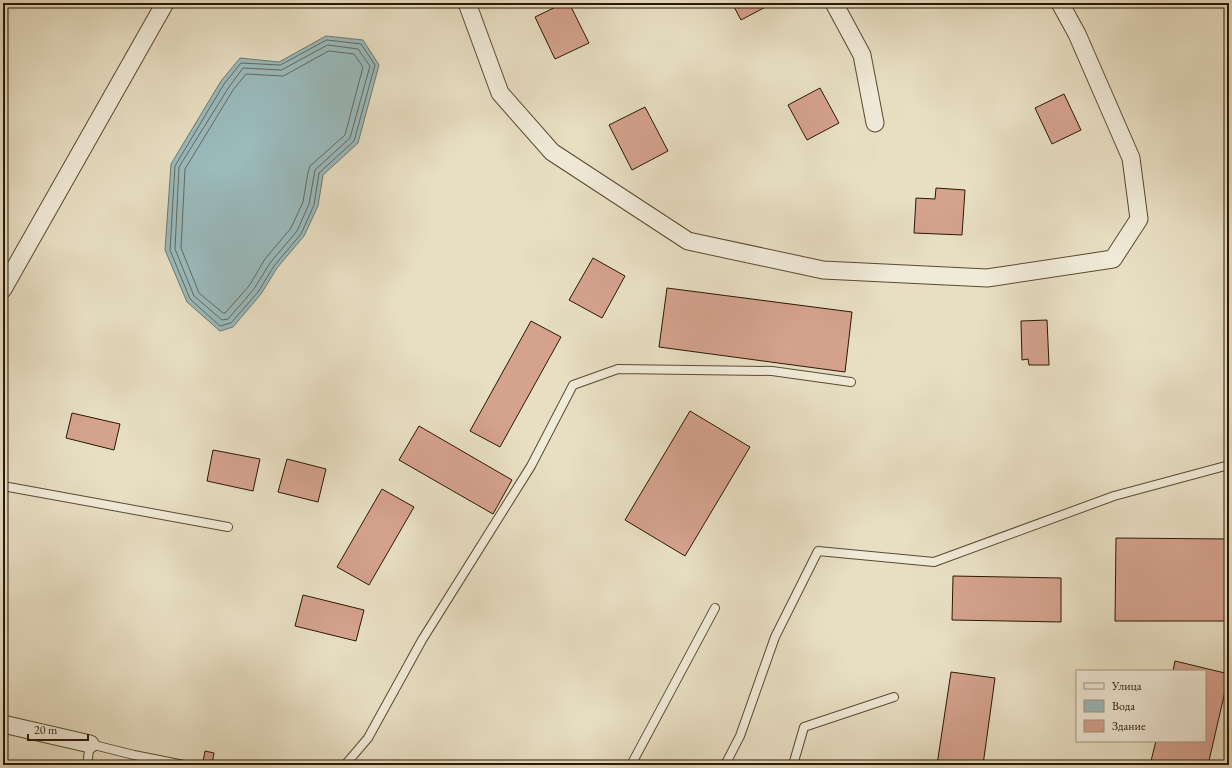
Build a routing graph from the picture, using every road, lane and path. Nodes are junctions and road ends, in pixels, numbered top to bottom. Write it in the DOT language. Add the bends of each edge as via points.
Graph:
graph roads {
  1 [pos="165,3"];
  2 [pos="467,3"];
  3 [pos="834,3"];
  4 [pos="1060,3"];
  5 [pos="875,123"];
  6 [pos="3,289"];
  7 [pos="851,382"];
  8 [pos="1229,465"];
  9 [pos="3,486"];
  10 [pos="228,527"];
  11 [pos="715,608"];
  12 [pos="894,697"];
  13 [pos="3,724"];
  14 [pos="90,744"];
  15 [pos="87,765"];
  16 [pos="184,765"];
  17 [pos="345,765"];
  18 [pos="631,765"];
  19 [pos="725,765"];
  20 [pos="793,765"];
  1 -- 6 [label="street"];
  2 -- 4 [label="street" via="500,93 552,152 688,241 823,270 987,278 1113,259 1139,219 1131,158 1077,34"];
  3 -- 5 [label="street" via="862,56"];
  7 -- 17 [label="lane" via="772,371 618,369 573,385 531,466 422,640 368,738"];
  8 -- 19 [label="lane" via="1114,496 934,562 818,551 774,637 740,736"];
  9 -- 10 [label="lane"];
  11 -- 18 [label="lane"];
  12 -- 20 [label="lane" via="804,727"];
  13 -- 14 [label="street"];
  14 -- 15 [label="lane"];
  14 -- 16 [label="lane"];
}
